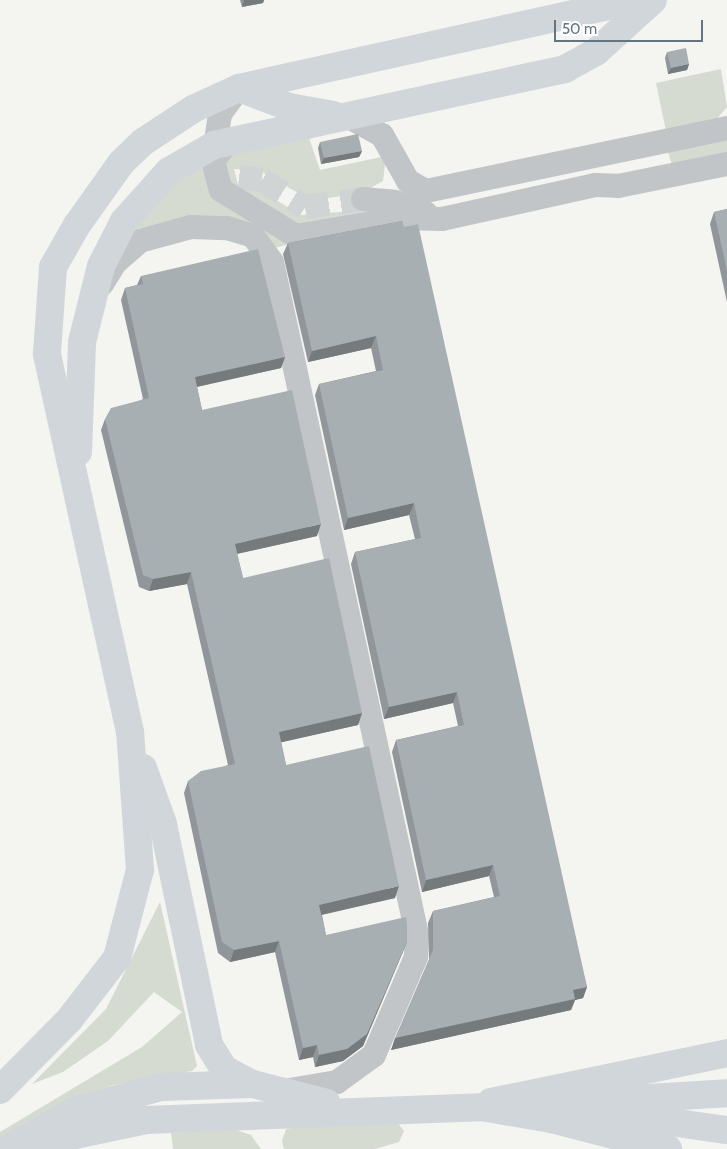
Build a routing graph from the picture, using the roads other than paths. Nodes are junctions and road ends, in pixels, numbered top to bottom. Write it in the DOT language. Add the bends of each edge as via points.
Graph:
graph roads {
  1 [pos="610,0"];
  2 [pos="635,0"];
  3 [pos="653,0"];
  4 [pos="574,15"];
  5 [pos="239,88"];
  6 [pos="349,117"];
  7 [pos="727,128"];
  8 [pos="638,147"];
  9 [pos="218,149"];
  10 [pos="397,163"];
  11 [pos="727,164"];
  12 [pos="651,179"];
  13 [pos="442,219"];
  14 [pos="90,302"];
  15 [pos="80,497"];
  16 [pos="130,732"];
  17 [pos="727,1053"];
  18 [pos="727,1070"];
  19 [pos="253,1084"];
  20 [pos="0,1090"];
  21 [pos="286,1091"];
  22 [pos="727,1093"];
  23 [pos="626,1099"];
  24 [pos="542,1105"];
  25 [pos="382,1108"];
  26 [pos="473,1108"];
  27 [pos="727,1130"];
  28 [pos="8,1149"];
  29 [pos="40,1149"];
  30 [pos="668,1149"];
  1 -- 4 [label="main road"];
  2 -- 4 [label="main road"];
  3 -- 6 [label="main road" via="596,52 565,69"];
  4 -- 5 [label="main road"];
  5 -- 6 [label="main road" via="289,107"];
  5 -- 9 [label="street" via="220,114"];
  5 -- 15 [label="main road" via="193,109 143,142 121,163 77,225 53,267 46,327 50,378"];
  6 -- 9 [label="main road"];
  6 -- 10 [label="street" via="382,135"];
  7 -- 8 [label="street"];
  8 -- 10 [label="street" via="426,191 413,186"];
  8 -- 12 [label="street" via="652,166"];
  9 -- 13 [label="street" via="216,184 227,197 296,236 401,218"];
  9 -- 14 [label="main road" via="169,172 124,221 101,266"];
  10 -- 13 [label="street" via="385,189 363,199 395,202"];
  11 -- 12 [label="street"];
  12 -- 13 [label="street" via="595,185"];
  14 -- 15 [label="main road" via="78,379"];
  14 -- 21 [label="street" via="127,251 170,230 211,225 242,232 259,242 272,262 417,935 413,965 374,1055 337,1082"];
  15 -- 16 [label="main road"];
  16 -- 19 [label="main road" via="163,824 208,1045 224,1069"];
  16 -- 20 [label="main road" via="140,870 117,958 57,1034"];
  17 -- 26 [label="main road"];
  18 -- 23 [label="main road"];
  19 -- 21 [label="main road"];
  19 -- 28 [label="main road" via="185,1083 116,1096 41,1126"];
  21 -- 25 [label="main road" via="319,1102"];
  22 -- 23 [label="main road"];
  23 -- 24 [label="main road"];
  24 -- 26 [label="main road"];
  24 -- 27 [label="main road"];
  25 -- 26 [label="main road"];
  25 -- 29 [label="main road" via="146,1120 75,1135"];
  26 -- 30 [label="main road" via="551,1119"];
}
